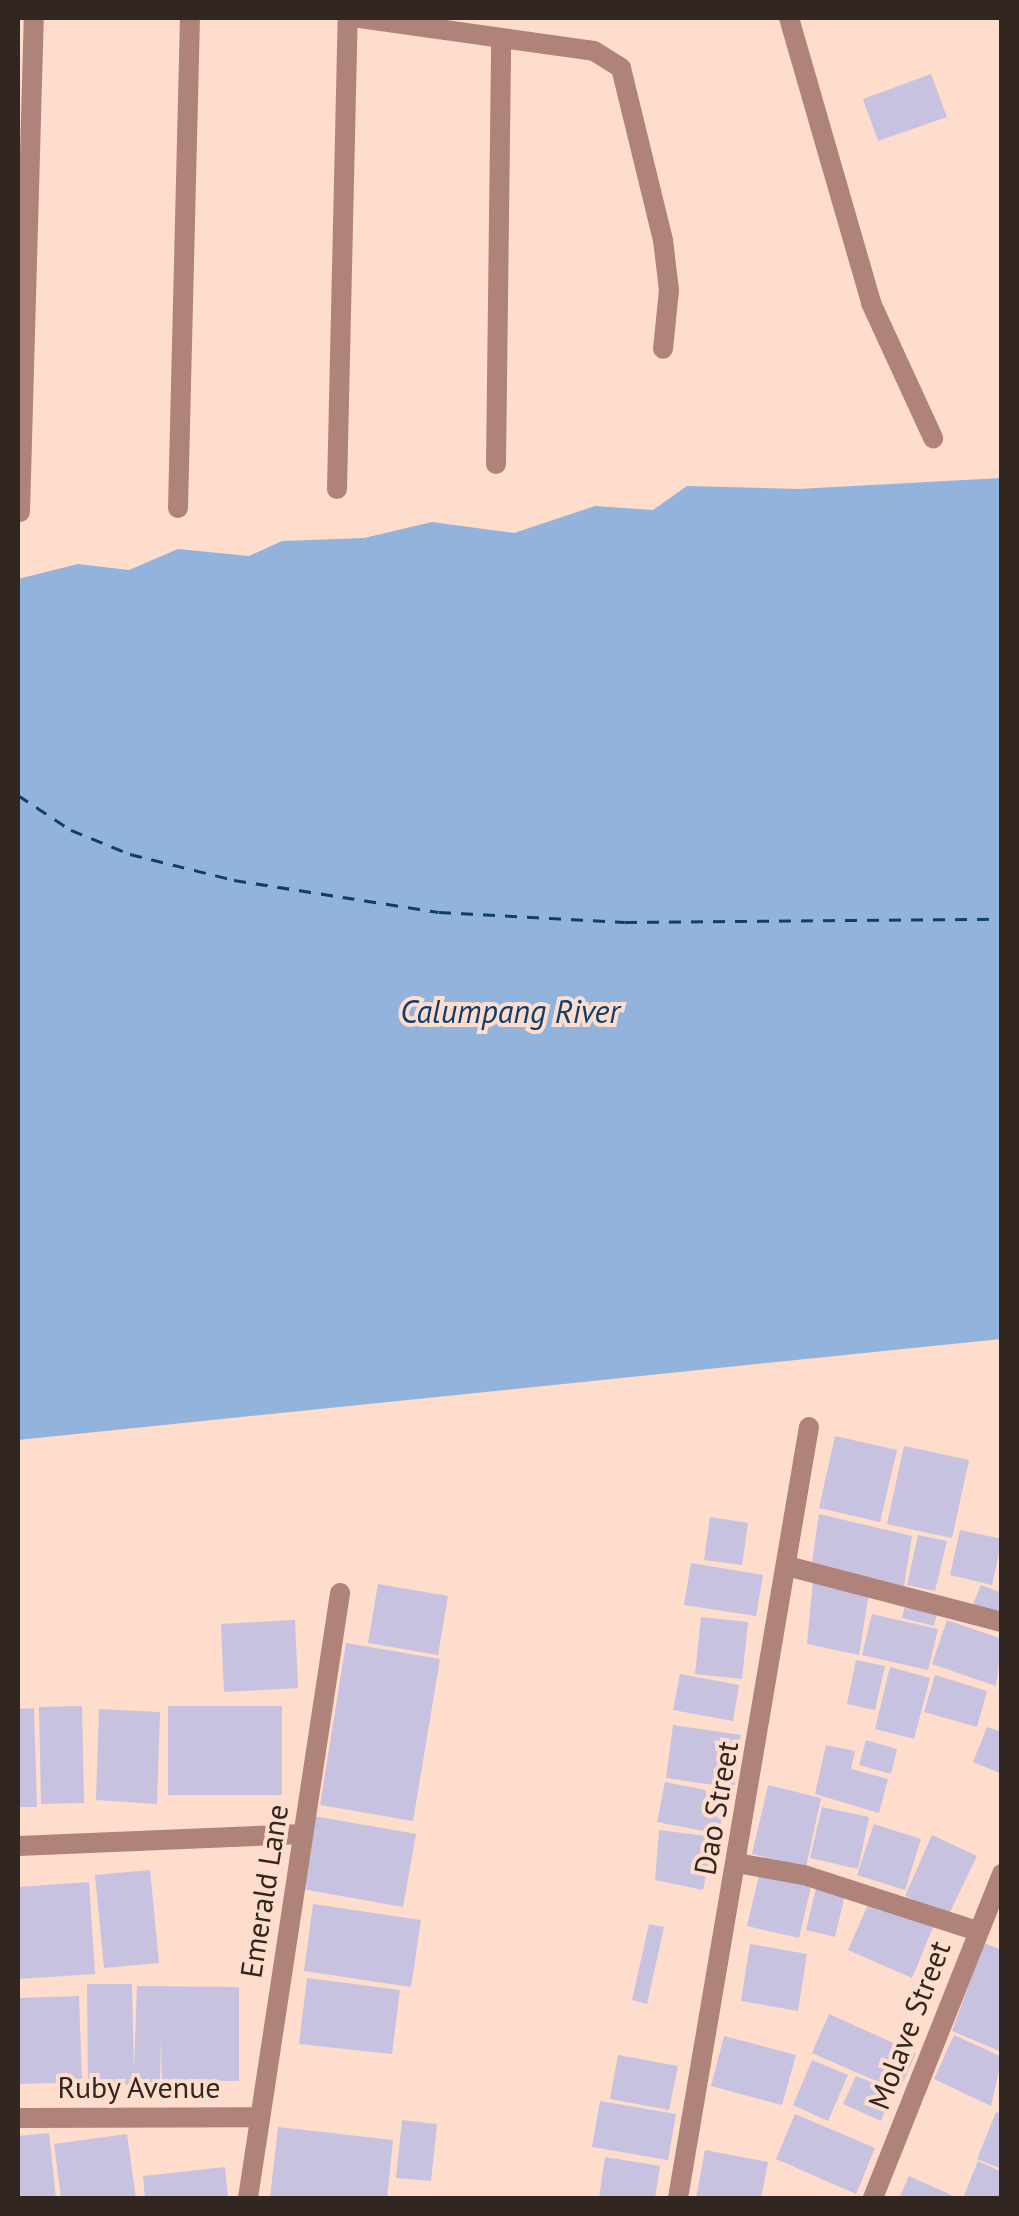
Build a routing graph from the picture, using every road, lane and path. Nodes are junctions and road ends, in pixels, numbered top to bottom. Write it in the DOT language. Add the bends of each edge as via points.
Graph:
graph roads {
  1 [pos="34,18"];
  2 [pos="190,18"];
  3 [pos="348,18"];
  4 [pos="360,18"];
  5 [pos="789,18"];
  6 [pos="501,40"];
  7 [pos="663,349"];
  8 [pos="934,438"];
  9 [pos="496,464"];
  10 [pos="336,489"];
  11 [pos="178,508"];
  12 [pos="20,512"];
  13 [pos="809,1427"];
  14 [pos="787,1566"];
  15 [pos="340,1592"];
  16 [pos="1002,1622"];
  17 [pos="302,1834"];
  18 [pos="18,1846"];
  19 [pos="737,1863"];
  20 [pos="1002,1874"];
  21 [pos="977,1931"];
  22 [pos="260,2117"];
  23 [pos="18,2118"];
  24 [pos="248,2198"];
  25 [pos="678,2198"];
  26 [pos="873,2198"];
  1 -- 12 [label="street"];
  2 -- 11 [label="street"];
  3 -- 10 [label="street"];
  4 -- 6 [label="street"];
  5 -- 8 [label="street" via="871,303"];
  6 -- 7 [label="street" via="594,51 622,68 663,240"];
  6 -- 9 [label="street"];
  13 -- 14 [label="street, Dao Street"];
  14 -- 16 [label="street"];
  14 -- 19 [label="street, Dao Street"];
  15 -- 17 [label="street, Emerald Lane"];
  17 -- 18 [label="street"];
  17 -- 22 [label="street, Emerald Lane"];
  19 -- 21 [label="street" via="804,1875"];
  19 -- 25 [label="street, Dao Street"];
  20 -- 21 [label="street, Molave Street"];
  21 -- 26 [label="street, Molave Street"];
  22 -- 23 [label="street, Ruby Avenue"];
  22 -- 24 [label="street, Emerald Lane"];
}
